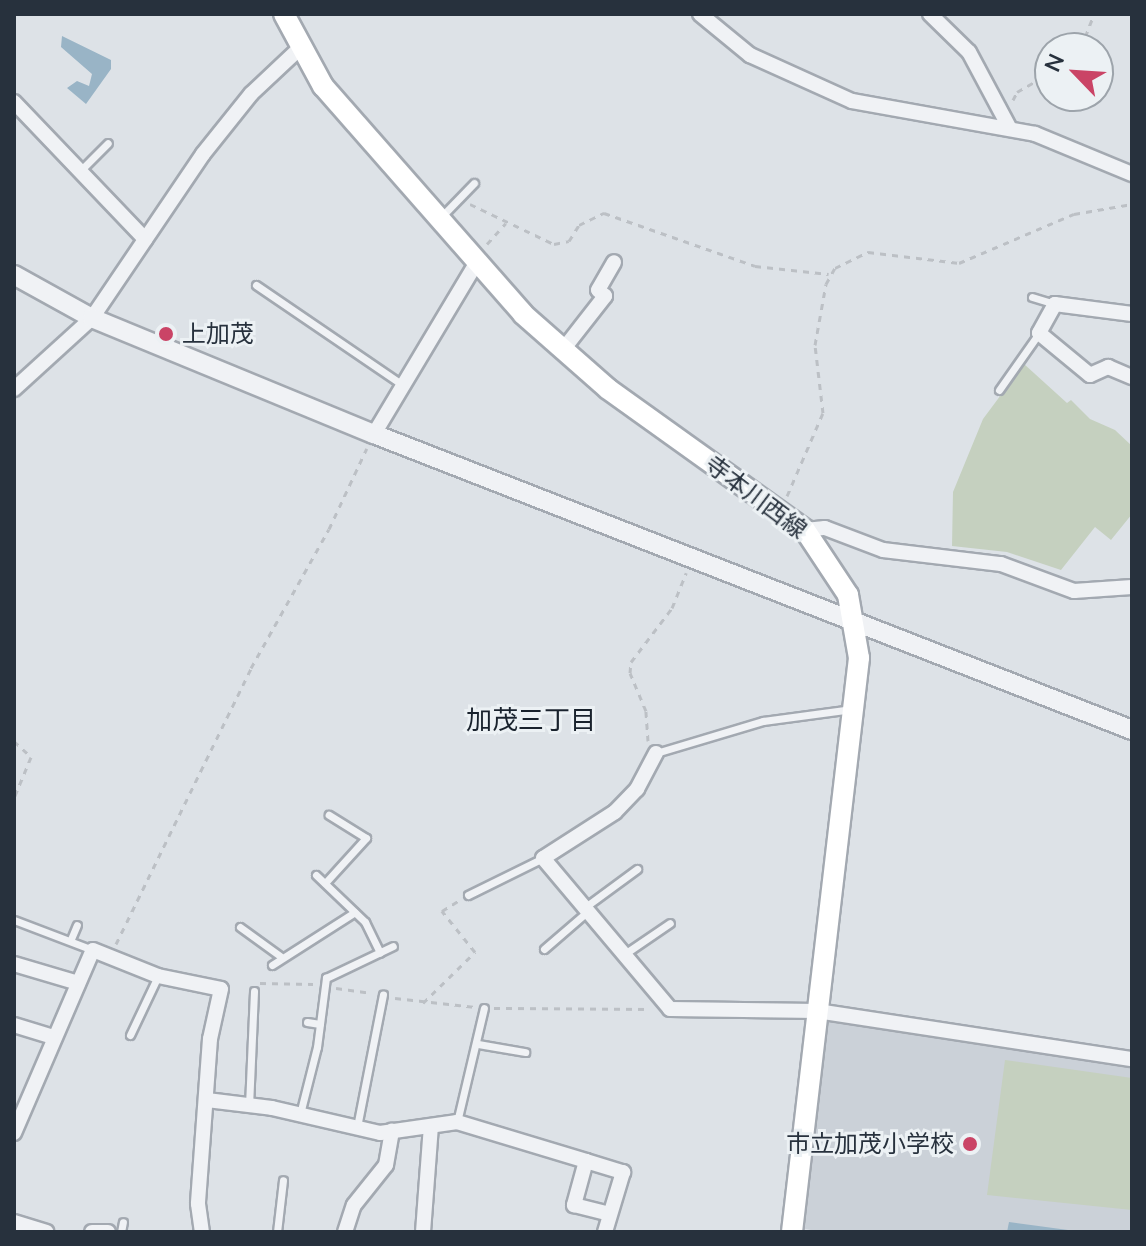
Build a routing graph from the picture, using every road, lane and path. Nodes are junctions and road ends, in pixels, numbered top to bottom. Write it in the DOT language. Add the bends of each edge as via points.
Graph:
graph roads {
  1 [pos="700,14"];
  2 [pos="930,14"];
  3 [pos="292,17"];
  4 [pos="717,19"];
  5 [pos="300,48"];
  6 [pos="1034,82"];
  7 [pos="14,102"];
  8 [pos="1006,122"];
  9 [pos="108,143"];
  10 [pos="78,174"];
  11 [pos="1132,174"];
  12 [pos="474,183"];
  13 [pos="458,199"];
  14 [pos="1132,204"];
  15 [pos="438,220"];
  16 [pos="506,223"];
  17 [pos="145,239"];
  18 [pos="476,259"];
  19 [pos="614,262"];
  20 [pos="829,274"];
  21 [pos="14,275"];
  22 [pos="258,282"];
  23 [pos="1032,297"];
  24 [pos="1055,304"];
  25 [pos="1132,314"];
  26 [pos="92,318"];
  27 [pos="1039,333"];
  28 [pos="562,351"];
  29 [pos="1132,377"];
  30 [pos="401,384"];
  31 [pos="14,389"];
  32 [pos="999,390"];
  33 [pos="374,434"];
  34 [pos="779,509"];
  35 [pos="805,530"];
  36 [pos="691,558"];
  37 [pos="1132,587"];
  38 [pos="854,620"];
  39 [pos="854,708"];
  40 [pos="1132,730"];
  41 [pos="14,741"];
  42 [pos="654,756"];
  43 [pos="14,798"];
  44 [pos="329,815"];
  45 [pos="543,858"];
  46 [pos="637,869"];
  47 [pos="316,875"];
  48 [pos="325,883"];
  49 [pos="468,895"];
  50 [pos="589,907"];
  51 [pos="355,912"];
  52 [pos="14,920"];
  53 [pos="670,923"];
  54 [pos="77,925"];
  55 [pos="240,927"];
  56 [pos="71,939"];
  57 [pos="393,946"];
  58 [pos="544,949"];
  59 [pos="93,950"];
  60 [pos="380,953"];
  61 [pos="626,953"];
  62 [pos="280,956"];
  63 [pos="108,959"];
  64 [pos="14,964"];
  65 [pos="272,965"];
  66 [pos="158,976"];
  67 [pos="78,983"];
  68 [pos="254,991"];
  69 [pos="383,995"];
  70 [pos="484,1008"];
  71 [pos="670,1009"];
  72 [pos="817,1011"];
  73 [pos="307,1022"];
  74 [pos="320,1024"];
  75 [pos="14,1025"];
  76 [pos="130,1035"];
  77 [pos="53,1037"];
  78 [pos="478,1044"];
  79 [pos="525,1052"];
  80 [pos="1132,1059"];
  81 [pos="207,1100"];
  82 [pos="249,1106"];
  83 [pos="300,1114"];
  84 [pos="457,1122"];
  85 [pos="431,1126"];
  86 [pos="357,1127"];
  87 [pos="392,1131"];
  88 [pos="14,1133"];
  89 [pos="586,1161"];
  90 [pos="283,1180"];
  91 [pos="609,1214"];
  92 [pos="14,1222"];
  93 [pos="123,1222"];
  94 [pos="47,1232"];
  95 [pos="92,1232"];
  96 [pos="108,1232"];
  97 [pos="121,1232"];
  98 [pos="202,1232"];
  99 [pos="277,1232"];
  100 [pos="345,1232"];
  101 [pos="423,1232"];
  102 [pos="605,1232"];
  103 [pos="792,1232"];
  1 -- 4 [label="street"];
  2 -- 8 [label="street" via="969,52"];
  3 -- 5 [label="main road, 寺本川西線"];
  4 -- 8 [label="street" via="750,55 852,101"];
  5 -- 15 [label="main road, 寺本川西線" via="323,86"];
  5 -- 17 [label="street" via="251,94"];
  6 -- 8 [label="path" via="1017,92"];
  7 -- 10 [label="street"];
  8 -- 11 [label="street"];
  9 -- 10 [label="lane"];
  10 -- 17 [label="street"];
  12 -- 13 [label="lane"];
  13 -- 15 [label="lane"];
  13 -- 16 [label="path"];
  14 -- 20 [label="path" via="1074,214 959,263 868,252"];
  15 -- 18 [label="main road, 寺本川西線"];
  16 -- 18 [label="path"];
  16 -- 20 [label="path" via="544,242 563,244 586,220 604,213 755,266"];
  17 -- 26 [label="street"];
  18 -- 28 [label="main road, 寺本川西線"];
  18 -- 30 [label="street"];
  19 -- 28 [label="street" via="598,290 605,296"];
  20 -- 34 [label="path" via="815,345 823,413"];
  21 -- 26 [label="street"];
  22 -- 30 [label="lane"];
  23 -- 24 [label="lane"];
  24 -- 25 [label="street"];
  24 -- 27 [label="street"];
  26 -- 31 [label="street"];
  26 -- 33 [label="street"];
  27 -- 29 [label="street" via="1090,375 1108,367"];
  27 -- 32 [label="lane"];
  28 -- 34 [label="main road, 寺本川西線"];
  30 -- 33 [label="street"];
  33 -- 36 [label="street"];
  33 -- 63 [label="path"];
  34 -- 35 [label="main road, 寺本川西線"];
  35 -- 37 [label="street" via="825,528 883,550 1001,564 1074,591"];
  35 -- 38 [label="main road, 寺本川西線" via="840,579"];
  36 -- 38 [label="street"];
  36 -- 42 [label="path" via="672,608 631,662"];
  38 -- 39 [label="main road, 寺本川西線" via="859,658"];
  38 -- 40 [label="street"];
  39 -- 42 [label="lane" via="763,721"];
  39 -- 72 [label="main road, 寺本川西線"];
  41 -- 43 [label="path" via="31,757"];
  42 -- 45 [label="street" via="615,812"];
  44 -- 48 [label="lane" via="366,838"];
  45 -- 49 [label="lane"];
  45 -- 50 [label="street"];
  46 -- 50 [label="lane"];
  47 -- 48 [label="lane"];
  48 -- 51 [label="lane"];
  49 -- 70 [label="path" via="442,911 475,952 423,1003"];
  50 -- 58 [label="lane"];
  50 -- 61 [label="street"];
  51 -- 60 [label="lane"];
  51 -- 62 [label="lane"];
  52 -- 56 [label="lane"];
  53 -- 61 [label="lane"];
  54 -- 56 [label="lane"];
  55 -- 62 [label="lane"];
  56 -- 59 [label="lane"];
  57 -- 60 [label="lane"];
  59 -- 63 [label="street"];
  59 -- 67 [label="street"];
  60 -- 74 [label="lane" via="326,978"];
  61 -- 71 [label="street"];
  62 -- 65 [label="lane"];
  63 -- 66 [label="street"];
  64 -- 67 [label="street"];
  66 -- 76 [label="lane"];
  66 -- 81 [label="street" via="221,989 210,1039"];
  67 -- 77 [label="street"];
  68 -- 82 [label="lane"];
  69 -- 86 [label="lane"];
  70 -- 71 [label="path"];
  70 -- 78 [label="lane"];
  71 -- 72 [label="street"];
  72 -- 80 [label="street"];
  72 -- 103 [label="main road, 寺本川西線"];
  73 -- 74 [label="lane"];
  74 -- 83 [label="lane"];
  75 -- 77 [label="street"];
  77 -- 88 [label="street"];
  78 -- 79 [label="lane"];
  78 -- 84 [label="lane"];
  81 -- 82 [label="street"];
  81 -- 98 [label="street" via="198,1204"];
  82 -- 83 [label="street"];
  83 -- 86 [label="street"];
  84 -- 85 [label="street"];
  84 -- 89 [label="street"];
  85 -- 87 [label="street"];
  85 -- 101 [label="street"];
  86 -- 87 [label="street"];
  87 -- 100 [label="street" via="386,1165 354,1205"];
  89 -- 91 [label="street" via="574,1205"];
  89 -- 91 [label="street" via="623,1172"];
  90 -- 99 [label="lane"];
  91 -- 102 [label="street"];
  92 -- 94 [label="street"];
  93 -- 97 [label="lane"];
  95 -- 96 [label="street"];
}
